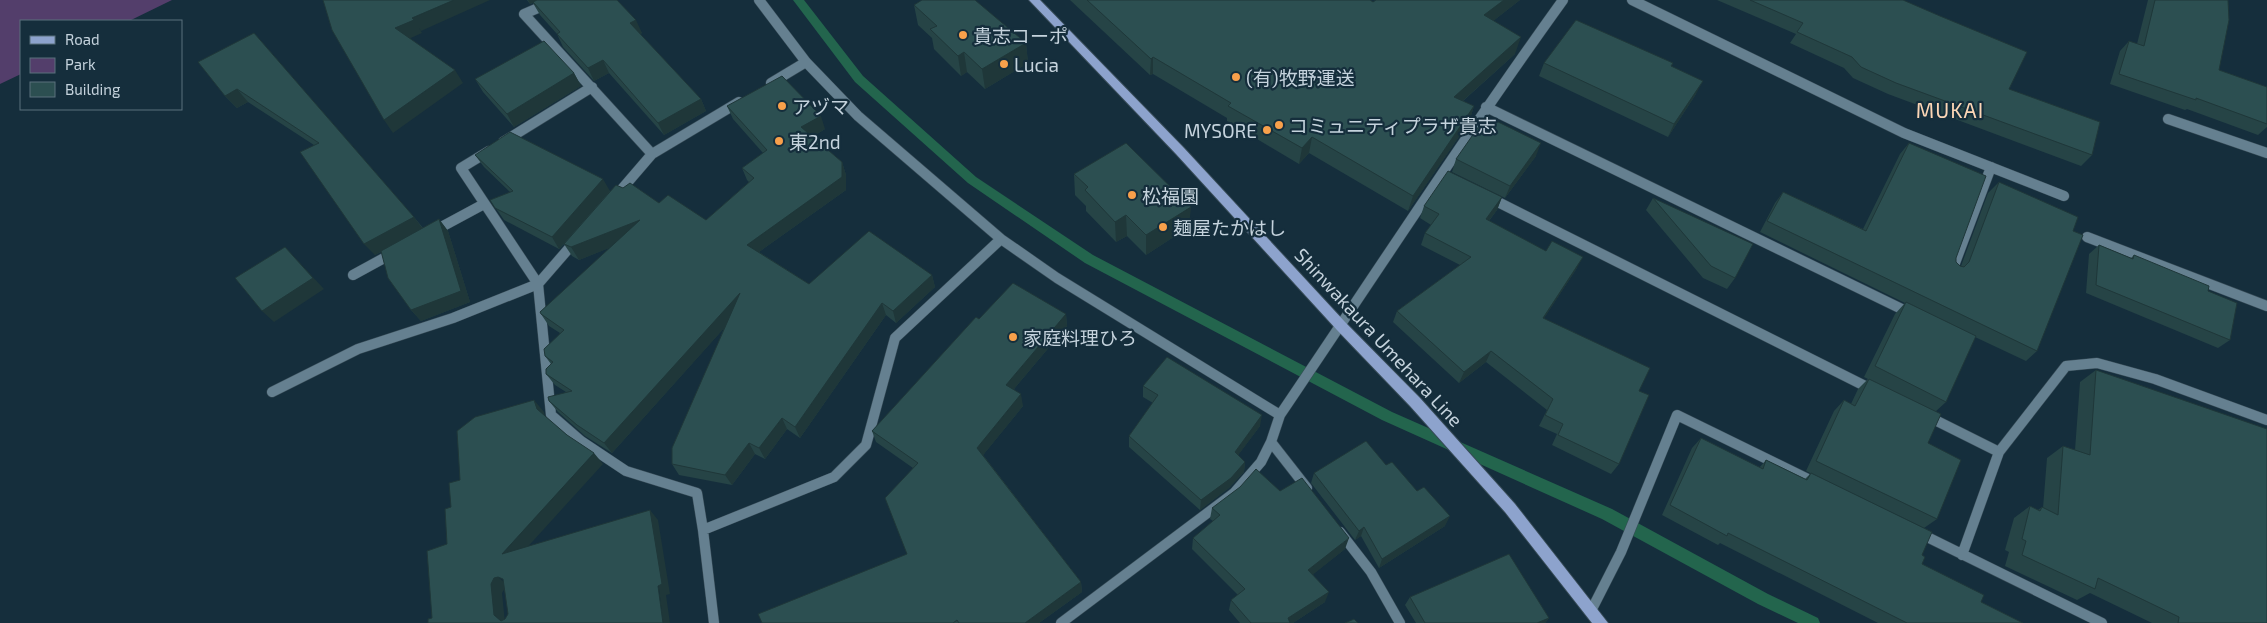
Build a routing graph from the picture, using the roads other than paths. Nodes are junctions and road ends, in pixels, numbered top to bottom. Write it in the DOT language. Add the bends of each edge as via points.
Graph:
graph roads {
  1 [pos="556,0"];
  2 [pos="759,0"];
  3 [pos="1034,0"];
  4 [pos="1563,0"];
  5 [pos="1632,0"];
  6 [pos="806,62"];
  7 [pos="592,87"];
  8 [pos="764,87"];
  9 [pos="746,98"];
  10 [pos="1486,107"];
  11 [pos="2168,119"];
  12 [pos="2267,153"];
  13 [pos="652,154"];
  14 [pos="1991,167"];
  15 [pos="1478,192"];
  16 [pos="2064,196"];
  17 [pos="484,204"];
  18 [pos="608,204"];
  19 [pos="582,233"];
  20 [pos="423,237"];
  21 [pos="2087,237"];
  22 [pos="1001,239"];
  23 [pos="405,246"];
  24 [pos="1952,271"];
  25 [pos="353,275"];
  26 [pos="538,284"];
  27 [pos="2267,306"];
  28 [pos="1922,319"];
  29 [pos="1341,326"];
  30 [pos="272,392"];
  31 [pos="1884,395"];
  32 [pos="1920,413"];
  33 [pos="1280,415"];
  34 [pos="2267,420"];
  35 [pos="1271,442"];
  36 [pos="1999,452"];
  37 [pos="1828,489"];
  38 [pos="1312,495"];
  39 [pos="1336,526"];
  40 [pos="1908,528"];
  41 [pos="703,530"];
  42 [pos="1962,554"];
  43 [pos="1592,609"];
  44 [pos="714,623"];
  45 [pos="1060,623"];
  46 [pos="1400,623"];
  47 [pos="1601,623"];
  48 [pos="2102,623"];
  1 -- 7 [label="street" via="524,14"];
  2 -- 6 [label="street"];
  3 -- 29 [label="main road, Shinwakaura Umehara Line" via="1180,151"];
  4 -- 10 [label="street"];
  5 -- 14 [label="street" via="1904,133"];
  6 -- 8 [label="street"];
  6 -- 22 [label="street" via="858,116"];
  7 -- 13 [label="street"];
  7 -- 17 [label="street" via="460,168"];
  9 -- 13 [label="street"];
  10 -- 28 [label="street"];
  10 -- 29 [label="street" via="1447,177"];
  11 -- 12 [label="street"];
  13 -- 18 [label="street"];
  14 -- 16 [label="street"];
  14 -- 24 [label="street"];
  15 -- 31 [label="street"];
  17 -- 20 [label="street"];
  17 -- 26 [label="street"];
  19 -- 26 [label="street"];
  21 -- 27 [label="street"];
  22 -- 33 [label="street" via="1057,278"];
  22 -- 41 [label="street" via="895,338 866,444 834,477"];
  23 -- 25 [label="street"];
  26 -- 30 [label="street" via="454,318 358,349"];
  26 -- 41 [label="street" via="551,415 581,441 626,471 697,493"];
  29 -- 33 [label="street"];
  29 -- 43 [label="main road, Shinwakaura Umehara Line" via="1415,402 1510,508"];
  32 -- 36 [label="street"];
  33 -- 35 [label="street"];
  34 -- 36 [label="street" via="2155,379 2097,363 2066,366"];
  35 -- 38 [label="street"];
  35 -- 45 [label="street" via="1261,462 1234,493"];
  36 -- 42 [label="street"];
  37 -- 43 [label="street" via="1677,415 1621,552"];
  39 -- 46 [label="street" via="1371,572"];
  40 -- 42 [label="street"];
  41 -- 44 [label="street"];
  42 -- 48 [label="street"];
  43 -- 47 [label="main road, Shinwakaura Umehara Line"];
}
